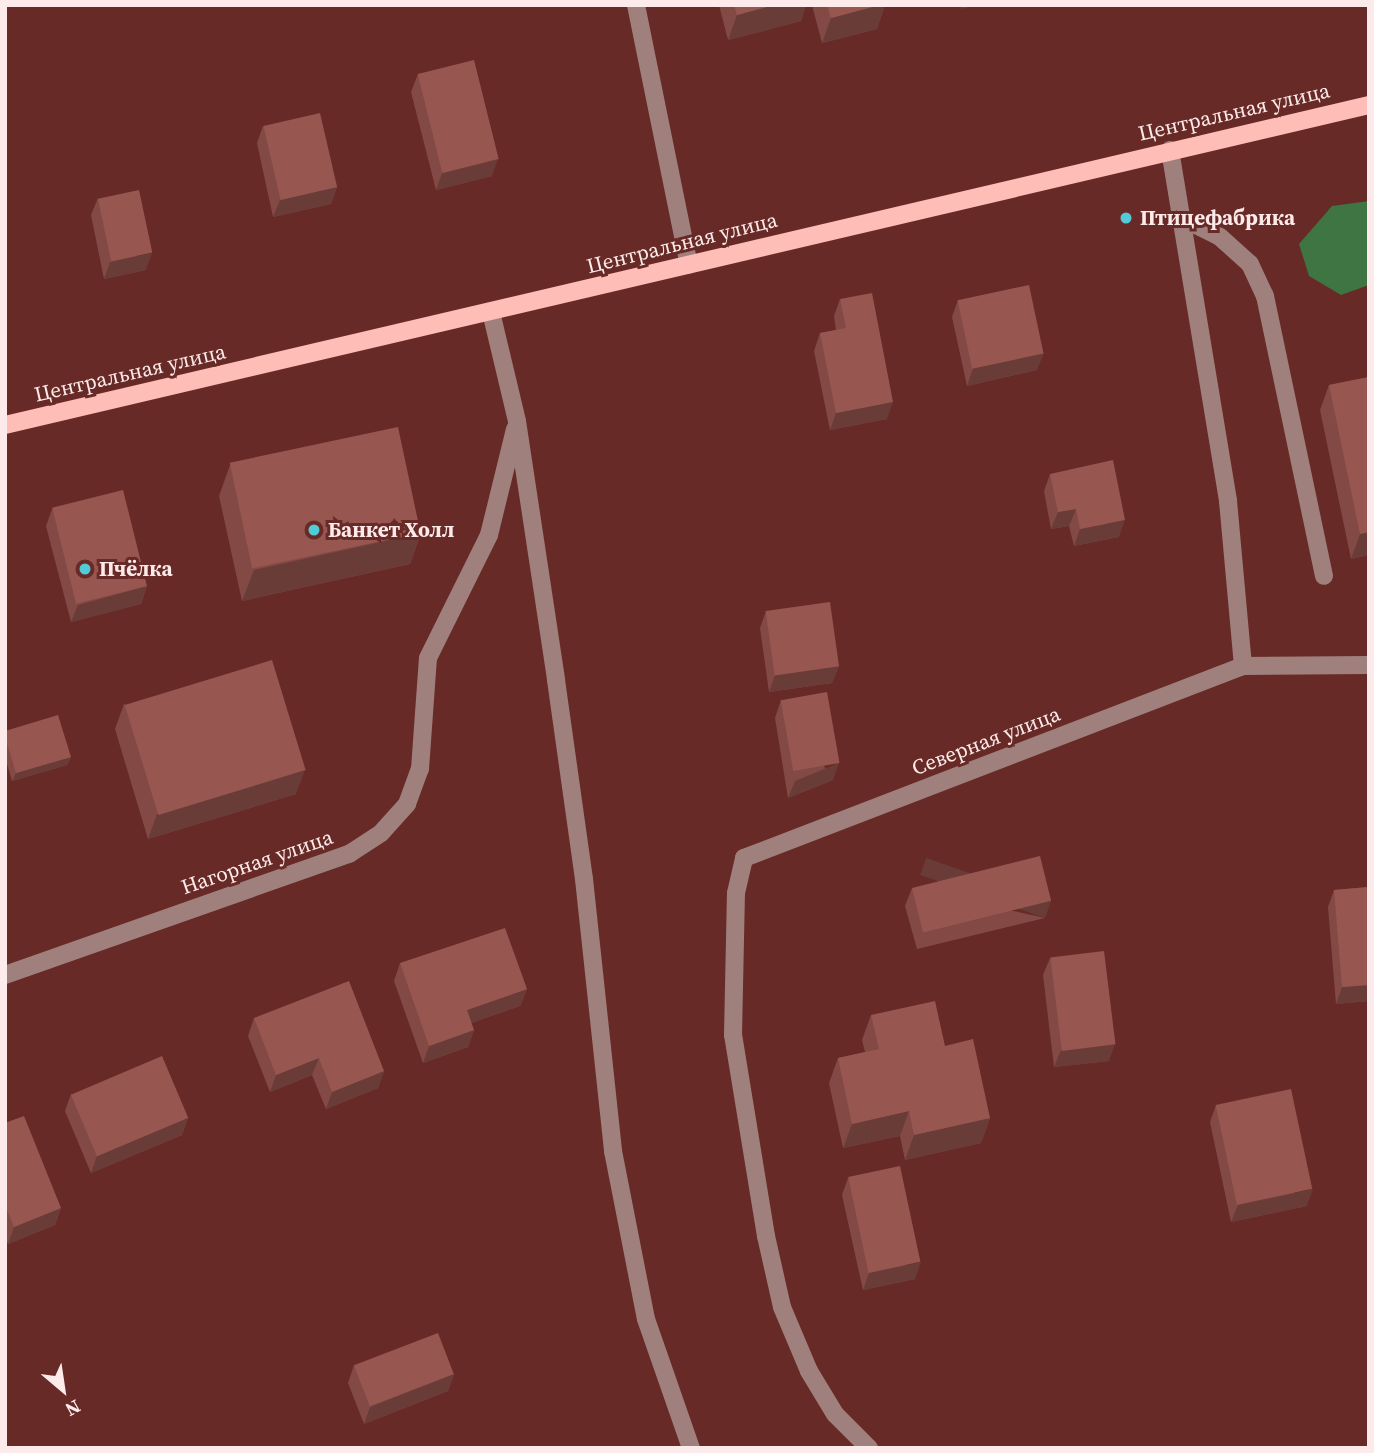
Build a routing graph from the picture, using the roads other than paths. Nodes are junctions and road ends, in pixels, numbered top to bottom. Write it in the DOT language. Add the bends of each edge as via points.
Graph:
graph roads {
  1 [pos="636,5"];
  2 [pos="1369,105"];
  3 [pos="1170,149"];
  4 [pos="1182,218"];
  5 [pos="689,265"];
  6 [pos="491,312"];
  7 [pos="517,421"];
  8 [pos="5,425"];
  9 [pos="1324,576"];
  10 [pos="1369,665"];
  11 [pos="1244,666"];
  12 [pos="5,975"];
  13 [pos="691,1448"];
  14 [pos="869,1448"];
  1 -- 5 [label="street"];
  2 -- 3 [label="main road, Центральная улица"];
  3 -- 4 [label="street"];
  3 -- 5 [label="main road, Центральная улица"];
  4 -- 9 [label="street" via="1220,237 1250,264 1265,296"];
  4 -- 11 [label="street" via="1228,501"];
  5 -- 6 [label="main road, Центральная улица"];
  6 -- 7 [label="street"];
  6 -- 8 [label="main road, Центральная улица"];
  7 -- 12 [label="street, Нагорная улица" via="489,535 428,658 420,769 407,804 381,833 349,854"];
  7 -- 13 [label="street" via="584,879 612,1151 646,1319"];
  10 -- 11 [label="street, Северная улица"];
  11 -- 14 [label="street, Северная улица" via="744,858 736,893 733,1035 766,1236 782,1307 809,1371 835,1414"];
}
